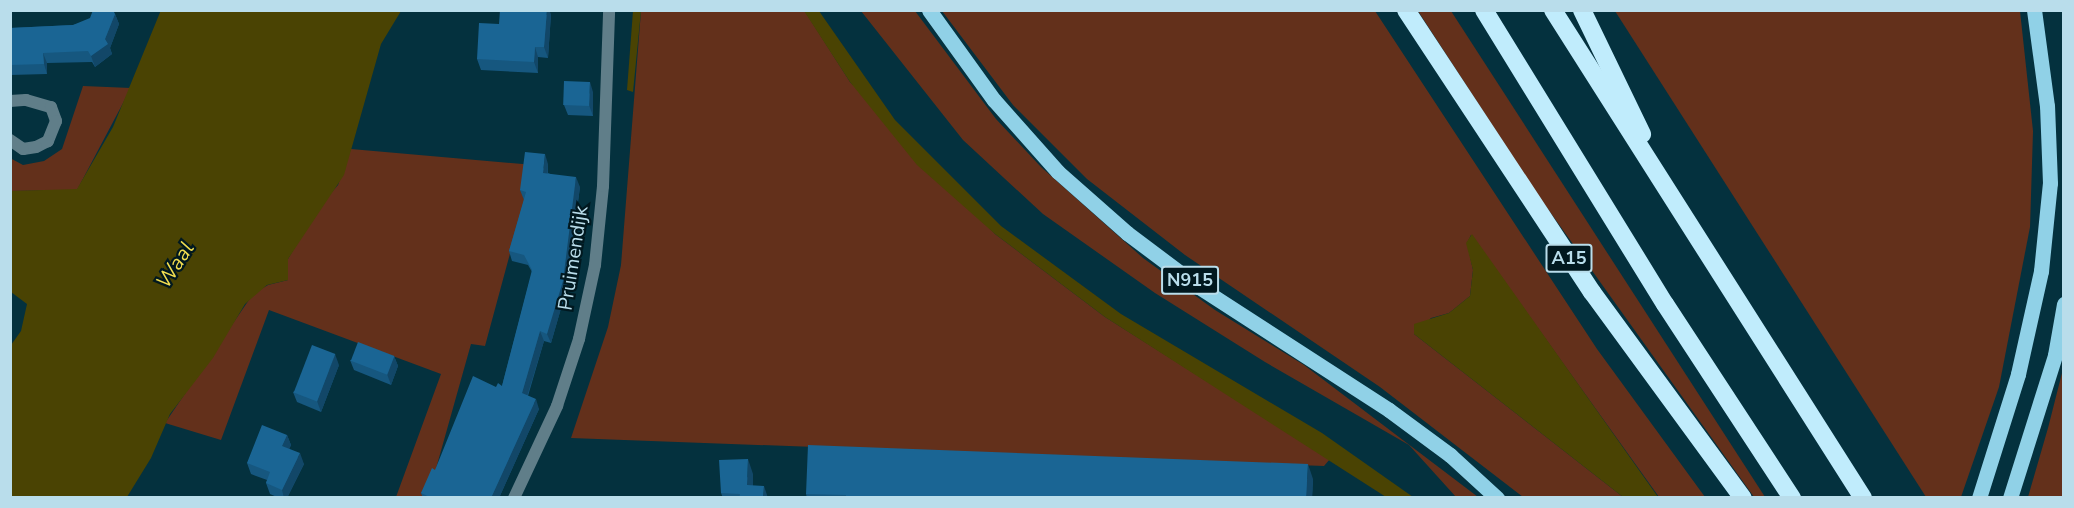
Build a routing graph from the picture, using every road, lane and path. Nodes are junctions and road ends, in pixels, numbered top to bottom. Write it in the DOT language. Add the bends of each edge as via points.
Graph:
graph roads {
  1 [pos="609,10"];
  2 [pos="929,10"];
  3 [pos="1406,10"];
  4 [pos="1484,10"];
  5 [pos="1553,10"];
  6 [pos="1582,10"];
  7 [pos="2034,10"];
  8 [pos="10,101"];
  9 [pos="10,140"];
  10 [pos="1683,219"];
  11 [pos="2064,304"];
  12 [pos="2011,495"];
  13 [pos="514,498"];
  14 [pos="1497,498"];
  15 [pos="1743,498"];
  16 [pos="1792,498"];
  17 [pos="1863,498"];
  18 [pos="1979,498"];
  1 -- 13 [label="street, Pruimendijk" via="603,186 595,266 579,339 557,406"];
  2 -- 14 [label="main road, N915" via="1001,108 1059,172 1127,233 1199,287 1389,410 1450,455"];
  3 -- 15 [label="highway, A15" via="1592,292"];
  4 -- 16 [label="highway" via="1665,304"];
  5 -- 10 [label="highway"];
  6 -- 10 [label="highway"];
  7 -- 18 [label="main road" via="2047,106 2050,183 2041,271 2018,374"];
  8 -- 9 [label="street" via="26,100 51,107 56,121 48,141 36,147 23,149"];
  10 -- 17 [label="highway"];
  11 -- 12 [label="main road" via="2055,354"];
}
